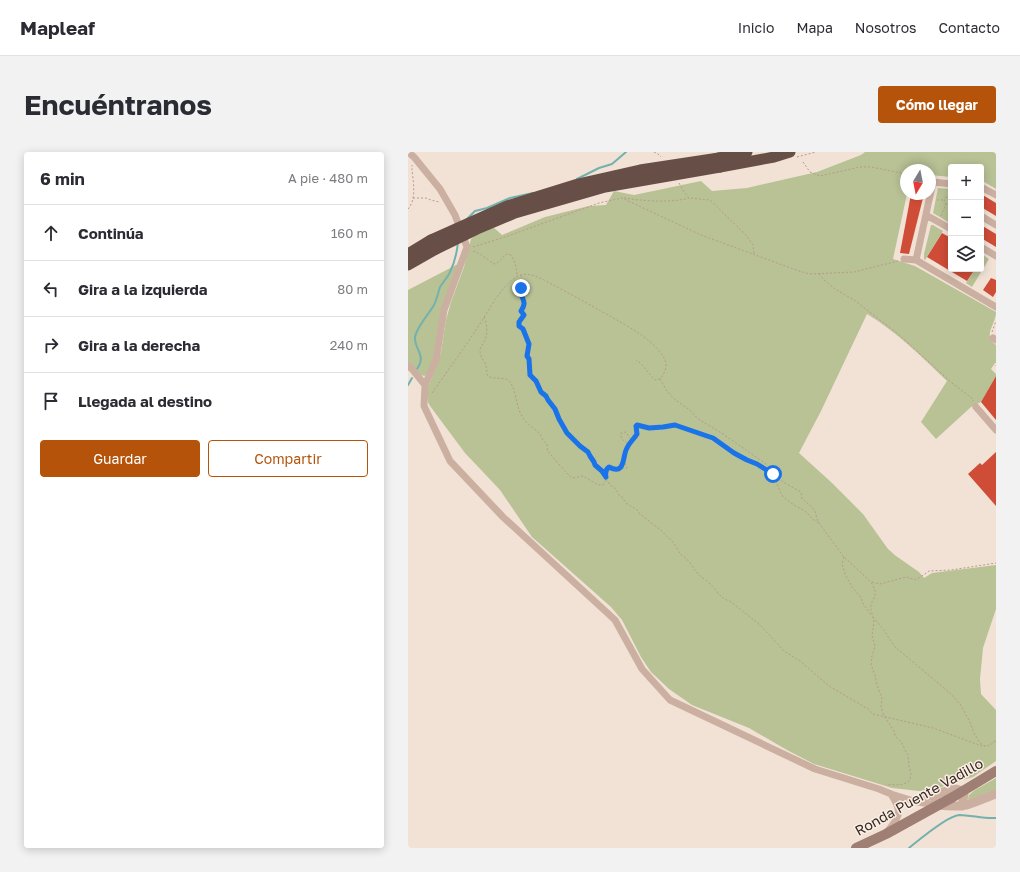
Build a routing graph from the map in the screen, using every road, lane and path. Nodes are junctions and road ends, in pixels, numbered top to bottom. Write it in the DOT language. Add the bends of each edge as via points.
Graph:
graph roads {
  1 [pos="408,152"];
  2 [pos="654,152"];
  3 [pos="747,152"];
  4 [pos="790,152"];
  5 [pos="414,157"];
  6 [pos="663,160"];
  7 [pos="720,162"];
  8 [pos="803,162"];
  9 [pos="900,173"];
  10 [pos="936,182"];
  11 [pos="679,183"];
  12 [pos="948,184"];
  13 [pos="984,189"];
  14 [pos="996,195"];
  15 [pos="948,197"];
  16 [pos="413,198"];
  17 [pos="622,198"];
  18 [pos="689,198"];
  19 [pos="930,200"];
  20 [pos="936,200"];
  21 [pos="944,200"];
  22 [pos="946,204"];
  23 [pos="450,206"];
  24 [pos="408,209"];
  25 [pos="926,215"];
  26 [pos="984,218"];
  27 [pos="937,221"];
  28 [pos="996,225"];
  29 [pos="948,227"];
  30 [pos="433,245"];
  31 [pos="984,249"];
  32 [pos="408,254"];
  33 [pos="754,255"];
  34 [pos="996,256"];
  35 [pos="904,259"];
  36 [pos="916,260"];
  37 [pos="408,265"];
  38 [pos="819,273"];
  39 [pos="521,275"];
  40 [pos="516,277"];
  41 [pos="995,305"];
  42 [pos="484,317"];
  43 [pos="996,321"];
  44 [pos="995,339"];
  45 [pos="636,360"];
  46 [pos="408,366"];
  47 [pos="660,379"];
  48 [pos="425,385"];
  49 [pos="431,395"];
  50 [pos="976,407"];
  51 [pos="996,430"];
  52 [pos="635,438"];
  53 [pos="628,445"];
  54 [pos="624,462"];
  55 [pos="619,468"];
  56 [pos="606,477"];
  57 [pos="820,523"];
  58 [pos="844,556"];
  59 [pos="996,563"];
  60 [pos="871,582"];
  61 [pos="873,617"];
  62 [pos="884,716"];
  63 [pos="996,741"];
  64 [pos="985,746"];
  65 [pos="996,771"];
  66 [pos="880,789"];
  67 [pos="939,793"];
  68 [pos="891,794"];
  69 [pos="996,794"];
  70 [pos="963,799"];
  71 [pos="917,802"];
  72 [pos="938,805"];
  73 [pos="886,834"];
  74 [pos="856,848"];
  1 -- 5 [label="street"];
  2 -- 6 [label="path"];
  3 -- 7 [label="highway"];
  4 -- 7 [label="highway" via="774,157"];
  5 -- 16 [label="path"];
  5 -- 23 [label="street" via="440,189"];
  7 -- 30 [label="highway, bridge" via="640,170 578,184 507,206"];
  8 -- 9 [label="path" via="810,172 820,176 860,167"];
  10 -- 12 [label="street"];
  11 -- 18 [label="path"];
  13 -- 14 [label="street"];
  15 -- 21 [label="path"];
  16 -- 23 [label="path" via="426,198"];
  16 -- 24 [label="path"];
  17 -- 18 [label="path" via="651,201"];
  17 -- 33 [label="path" via="701,235"];
  17 -- 40 [label="path" via="599,203 470,248 494,264 504,255 511,255 517,270"];
  18 -- 33 [label="path" via="710,200 746,235 753,246"];
  19 -- 25 [label="street"];
  20 -- 21 [label="path"];
  21 -- 22 [label="path"];
  22 -- 27 [label="path"];
  23 -- 48 [label="street" via="467,247 444,310 436,360"];
  25 -- 27 [label="street"];
  25 -- 36 [label="street"];
  26 -- 28 [label="street"];
  27 -- 29 [label="street"];
  30 -- 32 [label="highway"];
  30 -- 37 [label="highway"];
  31 -- 34 [label="street"];
  33 -- 38 [label="path" via="799,271"];
  35 -- 36 [label="street"];
  35 -- 38 [label="path" via="854,272"];
  36 -- 41 [label="street"];
  38 -- 50 [label="path" via="829,284 897,333 972,399"];
  39 -- 40 [label="path"];
  39 -- 47 [label="path" via="534,275 641,335 659,351 665,361 666,367"];
  39 -- 56 [label="path" via="524,307 521,311 524,315 519,326 523,329 529,344 527,356 530,375 555,409 567,433 588,452"];
  40 -- 42 [label="path"];
  42 -- 49 [label="path"];
  42 -- 56 [label="path" via="486,334 480,352 488,376 504,378 510,382 522,418 539,433 548,450 568,476 583,476 601,486 607,480"];
  43 -- 44 [label="path" via="992,333"];
  45 -- 47 [label="path" via="655,380"];
  46 -- 48 [label="street"];
  47 -- 57 [label="path" via="667,391 698,419 760,459 783,482 801,492 802,499 815,511"];
  48 -- 66 [label="street" via="424,406 450,461 503,517 615,620 642,669 670,700 815,769"];
  50 -- 51 [label="street"];
  52 -- 53 [label="path"];
  52 -- 53 [label="path" via="630,439 626,432 621,433"];
  52 -- 57 [label="path" via="637,425 649,428 675,425 713,438 734,453 773,474 783,497"];
  53 -- 54 [label="path"];
  54 -- 55 [label="path"];
  54 -- 55 [label="path" via="627,468"];
  55 -- 56 [label="path" via="607,468"];
  56 -- 62 [label="path" via="626,503 671,540 698,575 760,625 784,651 832,688 873,714"];
  57 -- 58 [label="path"];
  58 -- 60 [label="path"];
  58 -- 61 [label="path" via="842,564 845,574"];
  59 -- 60 [label="path" via="929,571 916,580 906,577 880,584"];
  60 -- 61 [label="path" via="876,592 870,610"];
  61 -- 62 [label="path" via="875,623 872,636 875,646 871,665 882,698"];
  61 -- 64 [label="path" via="895,647 960,704 974,733"];
  62 -- 64 [label="path" via="933,728"];
  62 -- 66 [label="path" via="908,755 912,773 910,780 904,784 887,785"];
  63 -- 64 [label="path"];
  65 -- 70 [label="main road, Ronda Puente Vadillo"];
  66 -- 68 [label="street"];
  67 -- 70 [label="street" via="956,788"];
  67 -- 71 [label="street"];
  67 -- 72 [label="street" via="935,799"];
  68 -- 71 [label="street"];
  68 -- 73 [label="street" via="898,812"];
  69 -- 70 [label="street" via="972,803"];
  70 -- 72 [label="main road, Ronda Puente Vadillo"];
  70 -- 72 [label="street"];
  71 -- 72 [label="street"];
  72 -- 73 [label="main road, Ronda Puente Vadillo"];
  73 -- 74 [label="main road, Ronda Puente Vadillo"];
}
